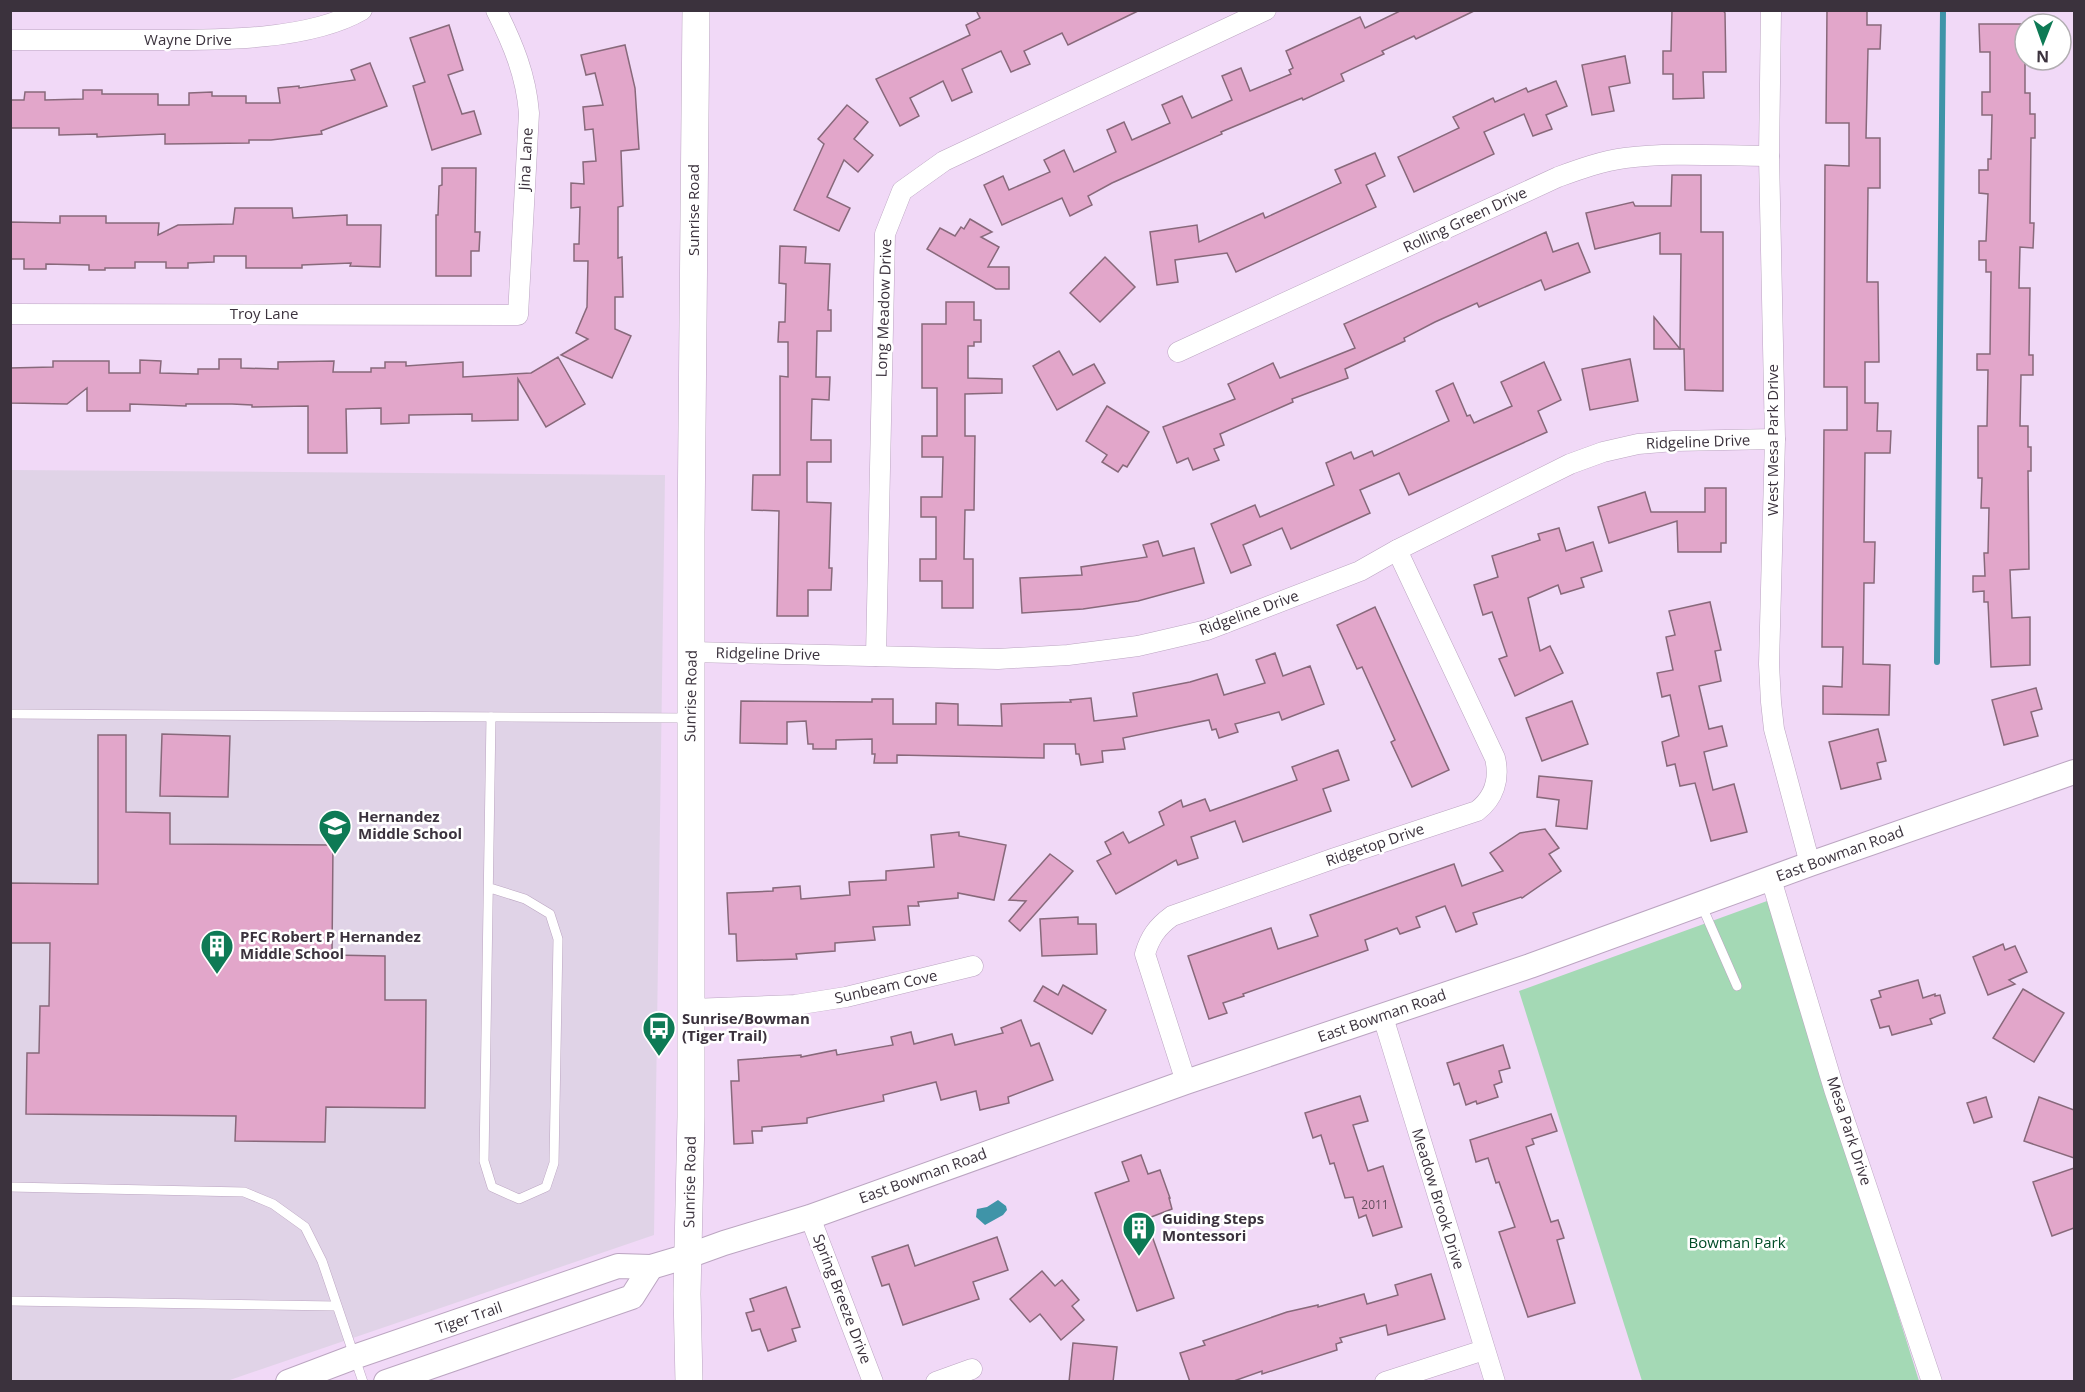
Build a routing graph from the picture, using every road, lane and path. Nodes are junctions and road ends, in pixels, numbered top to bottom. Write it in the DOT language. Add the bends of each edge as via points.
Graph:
graph roads {
  1 [pos="362,10"];
  2 [pos="496,10"];
  3 [pos="696,10"];
  4 [pos="1266,10"];
  5 [pos="1771,10"];
  6 [pos="10,40"];
  7 [pos="1769,156"];
  8 [pos="10,314"];
  9 [pos="518,315"];
  10 [pos="1178,352"];
  11 [pos="1775,439"];
  12 [pos="1397,550"];
  13 [pos="692,652"];
  14 [pos="876,656"];
  15 [pos="10,714"];
  16 [pos="491,717"];
  17 [pos="691,718"];
  18 [pos="2074,772"];
  19 [pos="1810,864"];
  20 [pos="1771,879"];
  21 [pos="490,888"];
  22 [pos="1701,904"];
  23 [pos="973,966"];
  24 [pos="1737,986"];
  25 [pos="691,1009"];
  26 [pos="1383,1017"];
  27 [pos="1186,1082"];
  28 [pos="10,1187"];
  29 [pos="810,1217"];
  30 [pos="688,1256"];
  31 [pos="651,1267"];
  32 [pos="10,1301"];
  33 [pos="336,1306"];
  34 [pos="1484,1350"];
  35 [pos="354,1357"];
  36 [pos="972,1369"];
  37 [pos="288,1382"];
  38 [pos="363,1382"];
  39 [pos="386,1382"];
  40 [pos="689,1382"];
  41 [pos="873,1382"];
  42 [pos="936,1382"];
  43 [pos="1385,1382"];
  44 [pos="1495,1382"];
  45 [pos="1932,1382"];
  1 -- 6 [label="street, Wayne Drive" via="348,19 302,30 234,40"];
  2 -- 9 [label="street, Jina Lane" via="519,61 529,113"];
  3 -- 13 [label="main road, Sunrise Road"];
  4 -- 14 [label="street, Long Meadow Drive" via="944,161 902,191 885,234"];
  5 -- 7 [label="street, West Mesa Park Drive"];
  7 -- 10 [label="street, Rolling Green Drive" via="1657,155 1590,166 1558,177"];
  7 -- 11 [label="street, West Mesa Park Drive"];
  8 -- 9 [label="street, Troy Lane"];
  11 -- 12 [label="street, Ridgeline Drive" via="1674,441 1603,452 1570,464"];
  11 -- 19 [label="street, West Mesa Park Drive" via="1771,702 1774,729"];
  12 -- 14 [label="street, Ridgeline Drive" via="1360,571 1207,630 1138,646 998,659"];
  12 -- 27 [label="street, Ridgetop Drive" via="1495,758 1498,769 1494,791 1477,811 1183,912 1159,926 1145,954"];
  13 -- 14 [label="street, Ridgeline Drive"];
  13 -- 17 [label="main road, Sunrise Road"];
  15 -- 16 [label="lane"];
  16 -- 17 [label="lane"];
  16 -- 21 [label="lane"];
  17 -- 25 [label="main road, Sunrise Road"];
  18 -- 19 [label="street, East Bowman Road"];
  19 -- 20 [label="street, East Bowman Road"];
  20 -- 22 [label="street, East Bowman Road"];
  20 -- 45 [label="street, Mesa Park Drive" via="1834,1089"];
  21 -- 21 [label="lane" via="484,1161 492,1187 519,1199 546,1187 554,1163 558,939 550,914 525,899"];
  22 -- 24 [label="lane"];
  22 -- 26 [label="street, East Bowman Road"];
  23 -- 25 [label="street, Sunbeam Cove" via="846,997 795,1005"];
  25 -- 30 [label="main road, Sunrise Road"];
  26 -- 27 [label="street, East Bowman Road"];
  26 -- 34 [label="street, Meadow Brook Drive"];
  27 -- 29 [label="street, East Bowman Road"];
  28 -- 33 [label="lane" via="244,1192 273,1204 305,1227 322,1261"];
  29 -- 30 [label="street, East Bowman Road"];
  29 -- 41 [label="street, Spring Breeze Drive"];
  30 -- 31 [label="street, Tiger Trail"];
  30 -- 40 [label="main road, Sunrise Road"];
  31 -- 35 [label="street, Tiger Trail" via="618,1266"];
  31 -- 39 [label="street" via="632,1297"];
  32 -- 33 [label="lane"];
  33 -- 35 [label="lane"];
  34 -- 43 [label="street"];
  34 -- 44 [label="street, Meadow Brook Drive"];
  35 -- 37 [label="street, Tiger Trail"];
  35 -- 38 [label="lane"];
  36 -- 42 [label="street"];
}
